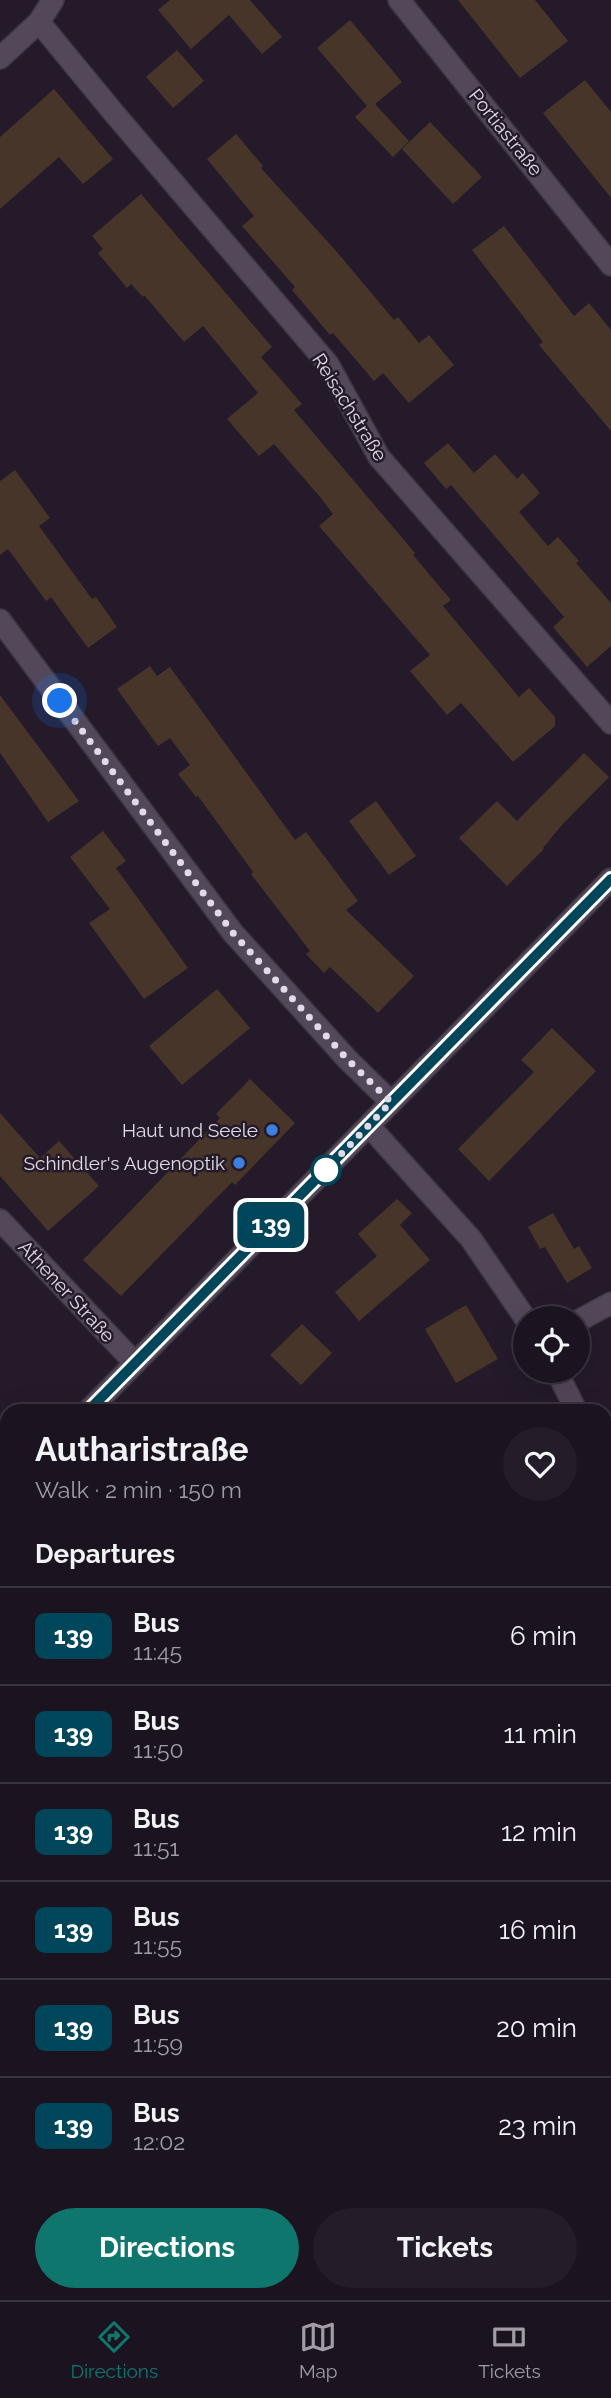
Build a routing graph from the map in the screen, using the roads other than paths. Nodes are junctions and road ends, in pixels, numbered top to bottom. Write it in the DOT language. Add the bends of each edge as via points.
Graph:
graph roads {
  1 [pos="54,0"];
  2 [pos="399,0"];
  3 [pos="39,22"];
  4 [pos="0,58"];
  5 [pos="611,265"];
  6 [pos="0,620"];
  7 [pos="611,723"];
  8 [pos="611,879"];
  9 [pos="391,1102"];
  10 [pos="369,1126"];
  11 [pos="0,1220"];
  12 [pos="611,1303"];
  13 [pos="517,1306"];
  14 [pos="590,1314"];
  15 [pos="135,1363"];
  16 [pos="562,1383"];
  17 [pos="95,1404"];
  18 [pos="573,1404"];
  1 -- 3 [label="street"];
  2 -- 5 [label="street, Portiastraße"];
  3 -- 4 [label="street"];
  3 -- 7 [label="street, Reisachstraße" via="328,364 379,457"];
  6 -- 9 [label="street" via="233,933"];
  8 -- 9 [label="street"];
  9 -- 10 [label="street"];
  10 -- 13 [label="street" via="471,1239"];
  10 -- 15 [label="street"];
  11 -- 15 [label="street, Athener Straße"];
  12 -- 14 [label="street"];
  15 -- 17 [label="street"];
  16 -- 18 [label="street"];
}
